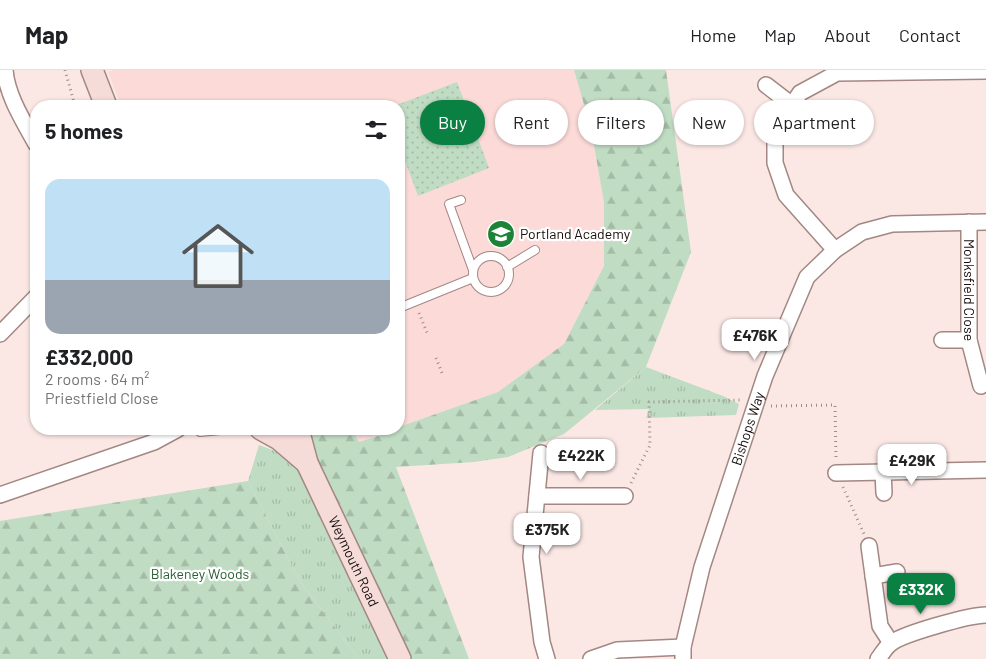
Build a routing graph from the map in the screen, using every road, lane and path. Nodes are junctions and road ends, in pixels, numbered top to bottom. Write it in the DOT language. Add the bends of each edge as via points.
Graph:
graph roads {
  1 [pos="65,70"];
  2 [pos="92,70"];
  3 [pos="986,70"];
  4 [pos="3,75"];
  5 [pos="766,85"];
  6 [pos="72,100"];
  7 [pos="104,100"];
  8 [pos="786,100"];
  9 [pos="795,100"];
  10 [pos="30,133"];
  11 [pos="775,145"];
  12 [pos="460,200"];
  13 [pos="969,222"];
  14 [pos="986,222"];
  15 [pos="535,250"];
  16 [pos="834,250"];
  17 [pos="507,267"];
  18 [pos="474,274"];
  19 [pos="30,303"];
  20 [pos="405,305"];
  21 [pos="419,313"];
  22 [pos="0,334"];
  23 [pos="428,335"];
  24 [pos="942,340"];
  25 [pos="969,340"];
  26 [pos="436,358"];
  27 [pos="442,373"];
  28 [pos="981,386"];
  29 [pos="756,403"];
  30 [pos="167,435"];
  31 [pos="272,435"];
  32 [pos="300,435"];
  33 [pos="541,453"];
  34 [pos="307,463"];
  35 [pos="986,470"];
  36 [pos="883,471"];
  37 [pos="836,472"];
  38 [pos="884,493"];
  39 [pos="0,495"];
  40 [pos="537,496"];
  41 [pos="625,496"];
  42 [pos="869,546"];
  43 [pos="896,572"];
  44 [pos="873,576"];
  45 [pos="986,615"];
  46 [pos="891,643"];
  47 [pos="683,653"];
  48 [pos="400,659"];
  49 [pos="547,659"];
  50 [pos="591,659"];
  51 [pos="878,659"];
  1 -- 6 [label="path"];
  2 -- 7 [label="street"];
  3 -- 9 [label="street" via="837,73 800,93"];
  4 -- 10 [label="street"];
  5 -- 8 [label="street"];
  11 -- 16 [label="street" via="775,163 786,196"];
  12 -- 18 [label="lane" via="449,204"];
  13 -- 14 [label="street, Bishops Way"];
  13 -- 16 [label="street, Bishops Way" via="892,224 862,232"];
  13 -- 25 [label="street, Monksfield Close"];
  15 -- 17 [label="lane"];
  16 -- 29 [label="street, Bishops Way" via="807,277"];
  17 -- 18 [label="lane" via="501,259 491,256 480,260"];
  17 -- 18 [label="lane" via="508,278 496,291 483,290 476,283"];
  18 -- 20 [label="lane"];
  19 -- 22 [label="street"];
  21 -- 23 [label="path"];
  24 -- 25 [label="street"];
  25 -- 28 [label="street, Monksfield Close"];
  26 -- 27 [label="path"];
  29 -- 37 [label="path" via="835,405"];
  29 -- 41 [label="path" via="649,402 650,445"];
  29 -- 47 [label="street, Bishops Way" via="702,567"];
  30 -- 39 [label="street"];
  31 -- 34 [label="street, Weymouth Road"];
  32 -- 34 [label="street, Weymouth Road"];
  33 -- 40 [label="street"];
  34 -- 48 [label="street, Weymouth Road"];
  35 -- 36 [label="street"];
  36 -- 37 [label="street"];
  36 -- 38 [label="street"];
  37 -- 42 [label="path"];
  40 -- 41 [label="street"];
  40 -- 49 [label="street" via="531,557"];
  42 -- 44 [label="street"];
  43 -- 44 [label="street"];
  44 -- 46 [label="street" via="880,626"];
  45 -- 46 [label="street" via="956,620"];
  46 -- 51 [label="street"];
  47 -- 50 [label="street" via="617,650"];
}
